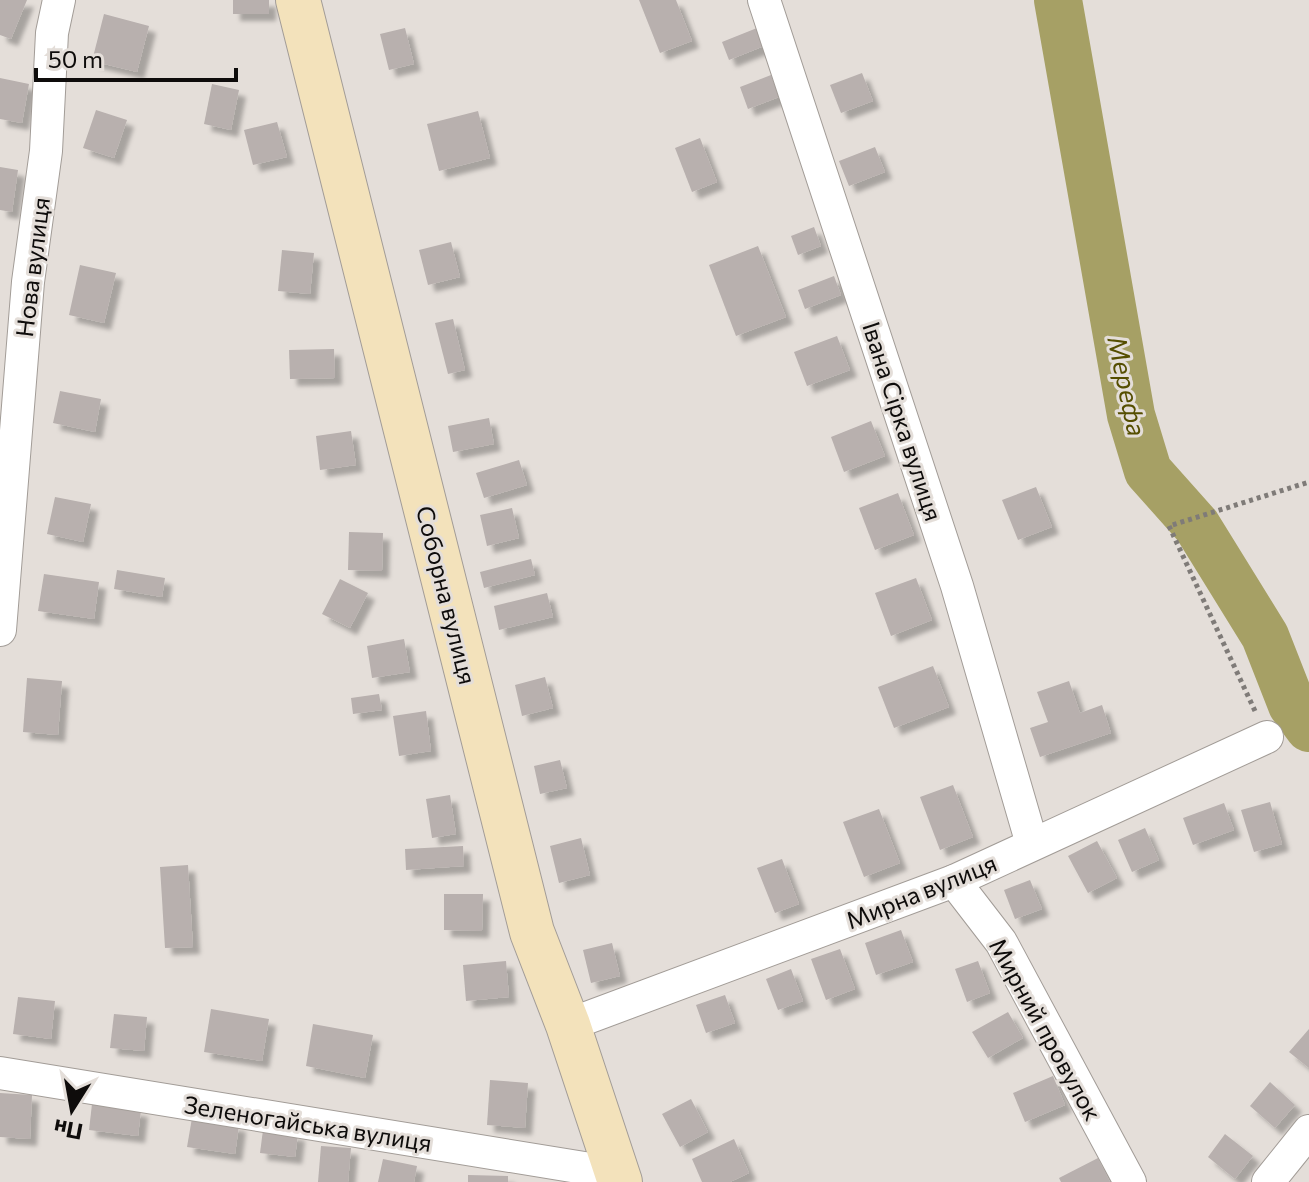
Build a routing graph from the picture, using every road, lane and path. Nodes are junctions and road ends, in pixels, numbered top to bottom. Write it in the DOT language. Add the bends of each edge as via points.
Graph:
graph roads {
  1 [pos="59,0"];
  2 [pos="298,0"];
  3 [pos="764,0"];
  4 [pos="1309,482"];
  5 [pos="0,630"];
  6 [pos="1267,737"];
  7 [pos="1032,844"];
  8 [pos="954,881"];
  9 [pos="568,1025"];
  10 [pos="0,1073"];
  11 [pos="1309,1131"];
  12 [pos="618,1177"];
  13 [pos="1130,1182"];
  14 [pos="1268,1182"];
  1 -- 5 [label="street, Нова вулиця" via="28,282"];
  2 -- 9 [label="street, Соборна вулиця" via="532,932"];
  3 -- 7 [label="street, Івана Сірка вулиця" via="957,586"];
  4 -- 6 [label="path" via="1169,526"];
  6 -- 7 [label="street, Мирна вулиця"];
  7 -- 8 [label="street, Мирна вулиця"];
  8 -- 9 [label="street, Мирна вулиця"];
  8 -- 13 [label="street, Мирний провулок" via="1001,942"];
  9 -- 12 [label="street, Соборна вулиця"];
  10 -- 12 [label="street, Зеленогайська вулиця"];
  11 -- 14 [label="street"];
}
